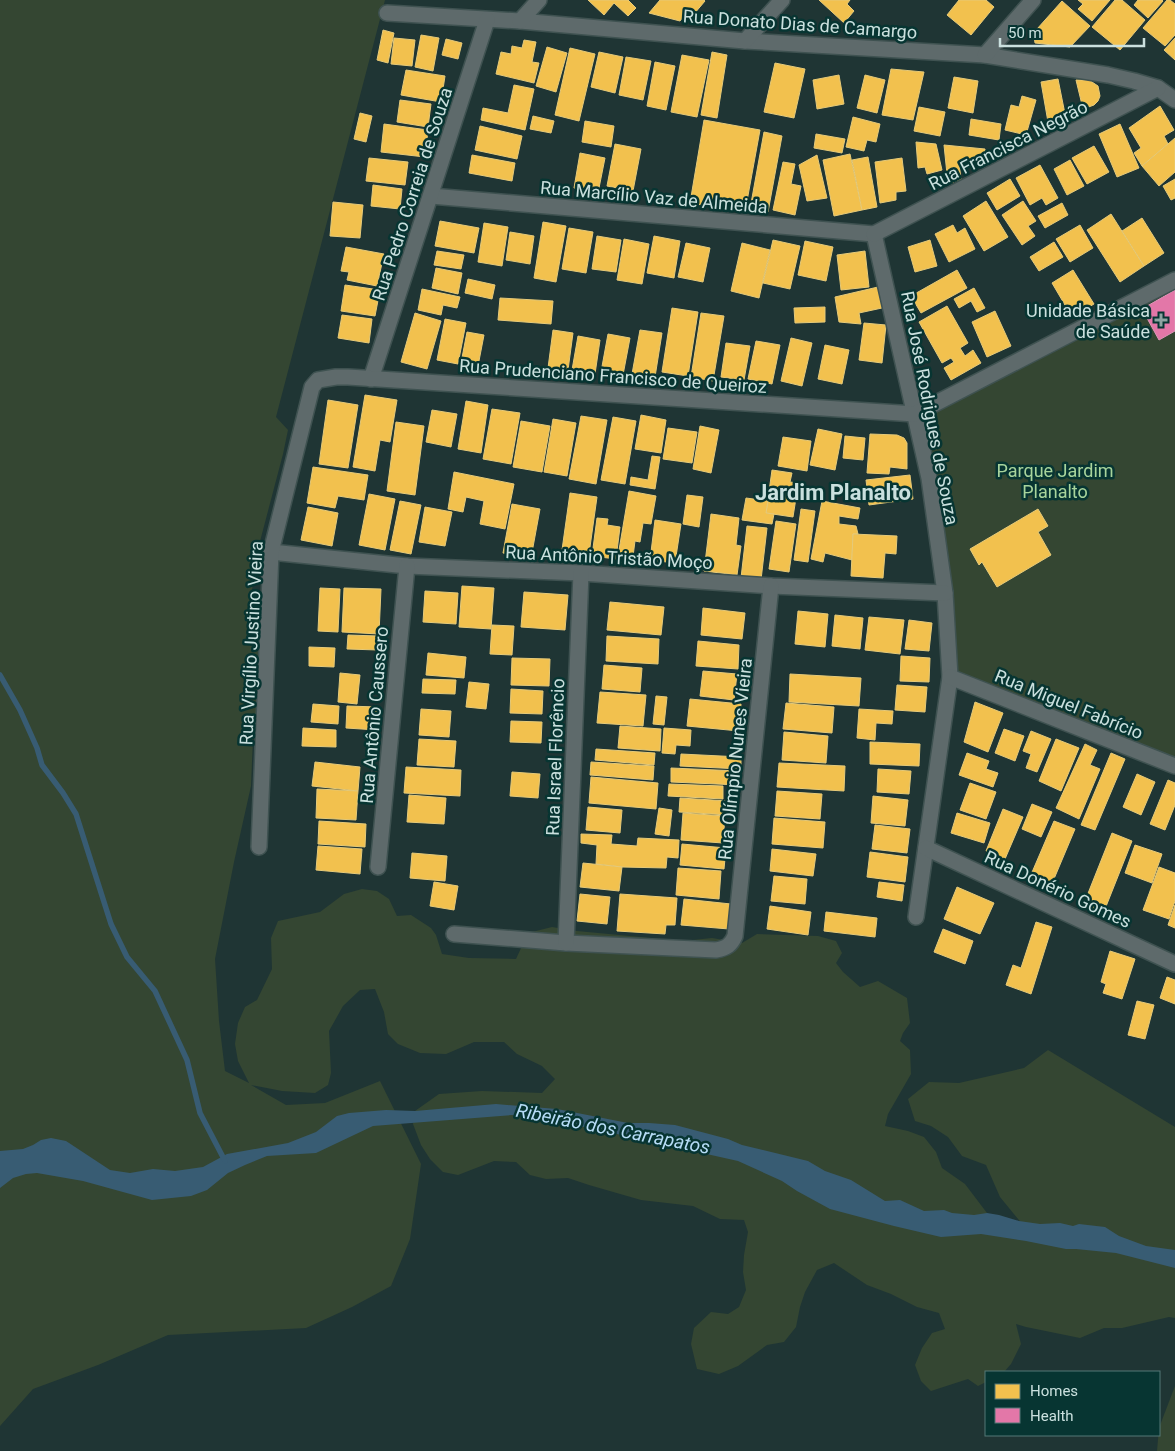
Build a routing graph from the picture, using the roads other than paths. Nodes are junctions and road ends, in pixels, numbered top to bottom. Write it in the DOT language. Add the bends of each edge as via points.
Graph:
graph roads {
  1 [pos="539,0"];
  2 [pos="782,0"];
  3 [pos="1033,0"];
  4 [pos="387,13"];
  5 [pos="487,20"];
  6 [pos="520,22"];
  7 [pos="745,41"];
  8 [pos="985,55"];
  9 [pos="1158,88"];
  10 [pos="1175,100"];
  11 [pos="431,196"];
  12 [pos="874,234"];
  13 [pos="1175,280"];
  14 [pos="372,380"];
  15 [pos="312,387"];
  16 [pos="915,414"];
  17 [pos="272,552"];
  18 [pos="407,566"];
  19 [pos="582,574"];
  20 [pos="771,586"];
  21 [pos="945,593"];
  22 [pos="950,677"];
  23 [pos="1175,766"];
  24 [pos="259,847"];
  25 [pos="926,848"];
  26 [pos="378,867"];
  27 [pos="916,917"];
  28 [pos="454,934"];
  29 [pos="566,943"];
  30 [pos="1175,964"];
  1 -- 6 [label="street"];
  2 -- 7 [label="street"];
  3 -- 8 [label="street"];
  4 -- 5 [label="street, Rua Donato Dias de Camargo"];
  5 -- 6 [label="street, Rua Donato Dias de Camargo"];
  5 -- 11 [label="street, Rua Pedro Correia de Souza"];
  6 -- 7 [label="street, Rua Donato Dias de Camargo"];
  7 -- 8 [label="street, Rua Donato Dias de Camargo"];
  8 -- 9 [label="street, Rua Donato Dias de Camargo" via="1108,75"];
  9 -- 10 [label="street, Rua Donato Dias de Camargo"];
  9 -- 12 [label="street, Rua Francisca Negrão"];
  11 -- 12 [label="street, Rua Marcílio Vaz de Almeida"];
  11 -- 14 [label="street, Rua Pedro Correia de Souza"];
  12 -- 16 [label="street, Rua José Rodrigues de Souza"];
  13 -- 16 [label="street"];
  14 -- 15 [label="street, Rua Prudenciano Francisco de Queiroz" via="336,376 318,380"];
  14 -- 16 [label="street, Rua Prudenciano Francisco de Queiroz"];
  15 -- 17 [label="street, Rua Virgílio Justino Vieira"];
  16 -- 21 [label="street, Rua José Rodrigues de Souza"];
  17 -- 18 [label="street, Rua Antônio Tristão Moço"];
  17 -- 24 [label="street, Rua Virgílio Justino Vieira"];
  18 -- 19 [label="street, Rua Antônio Tristão Moço"];
  18 -- 26 [label="street, Rua Antônio Caussero"];
  19 -- 20 [label="street, Rua Antônio Tristão Moço"];
  19 -- 29 [label="street, Rua Israel Florêncio"];
  20 -- 21 [label="street, Rua Antônio Tristão Moço"];
  20 -- 29 [label="street, Rua Olímpio Nunes Vieira" via="732,943 725,949 716,950"];
  21 -- 22 [label="street, Rua José Rodrigues de Souza"];
  22 -- 23 [label="street, Rua Miguel Fabrício"];
  22 -- 25 [label="street, Rua José Rodrigues de Souza"];
  25 -- 27 [label="street, Rua José Rodrigues de Souza"];
  25 -- 30 [label="street, Rua Donério Gomes"];
  28 -- 29 [label="street"];
}
